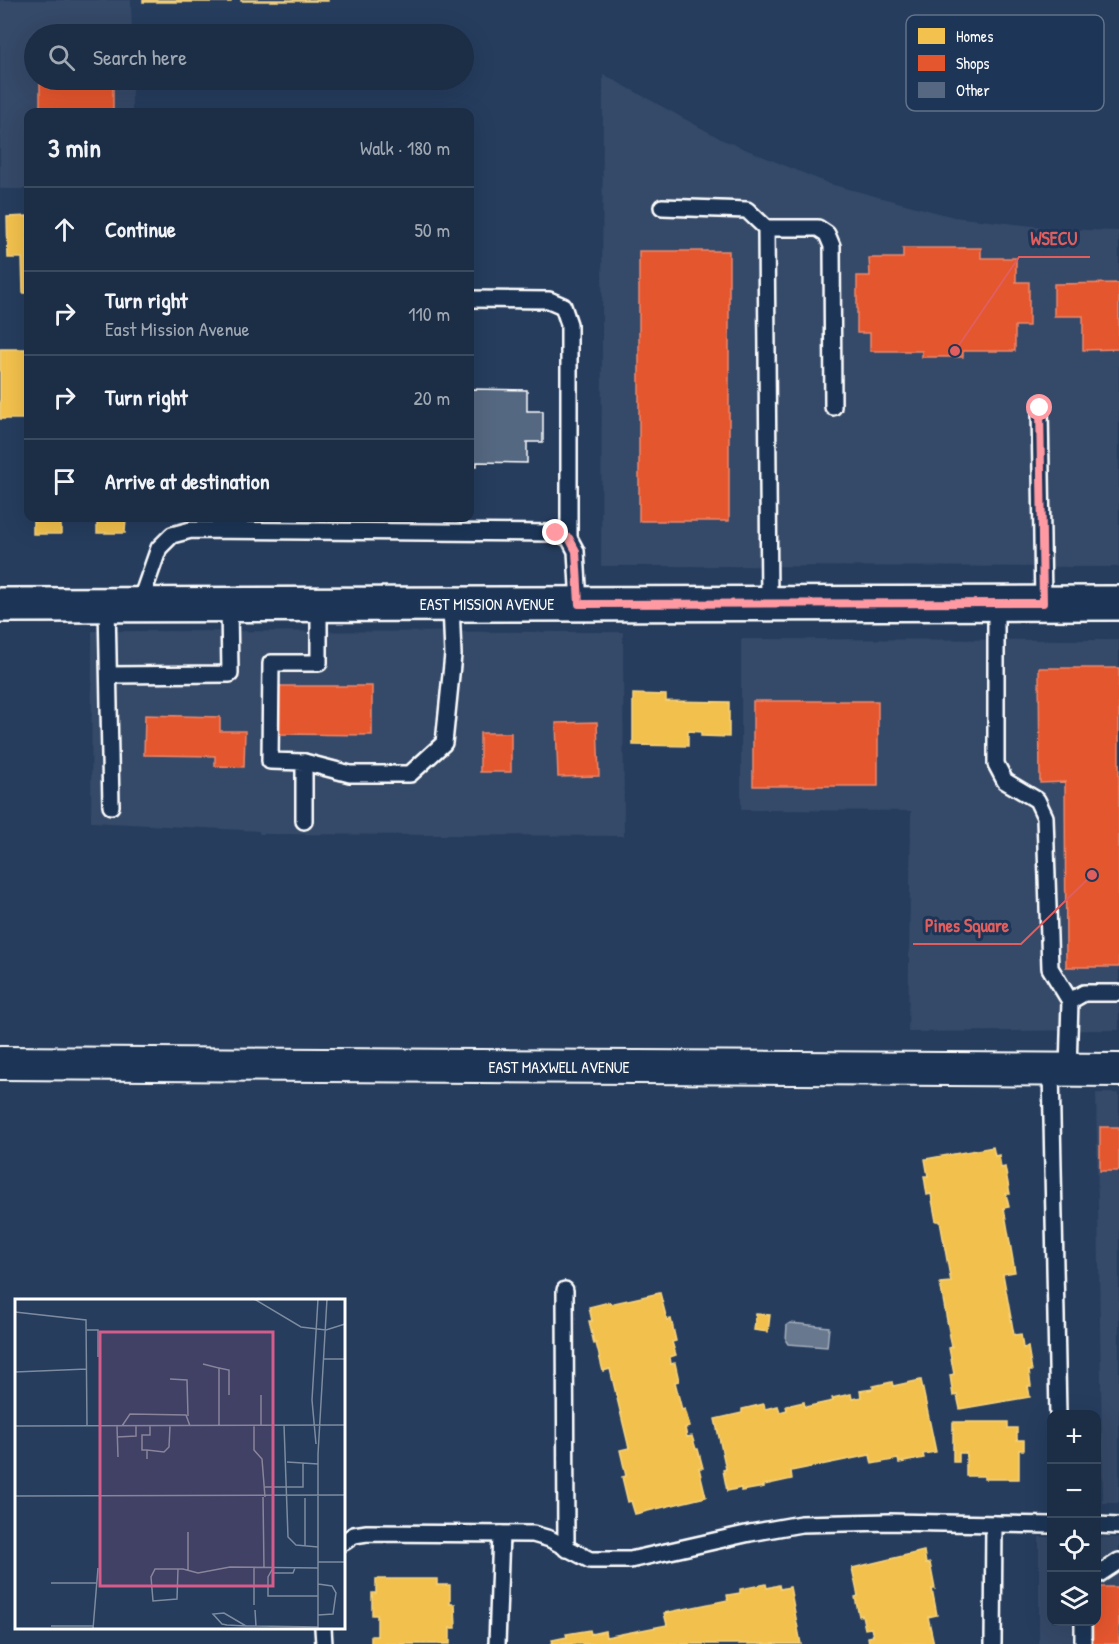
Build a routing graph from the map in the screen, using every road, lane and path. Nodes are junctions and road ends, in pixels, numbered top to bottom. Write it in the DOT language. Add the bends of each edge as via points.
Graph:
graph roads {
  1 [pos="662,207"];
  2 [pos="766,228"];
  3 [pos="474,299"];
  4 [pos="833,407"];
  5 [pos="1040,408"];
  6 [pos="569,538"];
  7 [pos="769,603"];
  8 [pos="996,603"];
  9 [pos="1043,603"];
  10 [pos="1119,603"];
  11 [pos="229,604"];
  12 [pos="319,604"];
  13 [pos="451,604"];
  14 [pos="579,604"];
  15 [pos="0,605"];
  16 [pos="123,605"];
  17 [pos="109,675"];
  18 [pos="304,762"];
  19 [pos="111,806"];
  20 [pos="304,821"];
  21 [pos="1119,993"];
  22 [pos="1070,1001"];
  23 [pos="0,1063"];
  24 [pos="1060,1070"];
  25 [pos="1119,1070"];
  26 [pos="565,1290"];
  27 [pos="1058,1410"];
  28 [pos="994,1524"];
  29 [pos="1047,1525"];
  30 [pos="1101,1525"];
  31 [pos="1119,1526"];
  32 [pos="501,1534"];
  33 [pos="345,1541"];
  34 [pos="566,1549"];
  35 [pos="1119,1561"];
  36 [pos="1101,1573"];
  37 [pos="1083,1626"];
  38 [pos="323,1629"];
  39 [pos="324,1644"];
  40 [pos="497,1644"];
  41 [pos="993,1644"];
  42 [pos="1083,1644"];
  1 -- 2 [label="lane" via="747,210"];
  2 -- 4 [label="lane" via="818,228 827,234 832,246"];
  2 -- 7 [label="lane"];
  3 -- 6 [label="lane" via="549,300 563,306 569,324"];
  5 -- 9 [label="lane"];
  6 -- 14 [label="lane" via="576,551"];
  6 -- 16 [label="lane" via="556,533 191,530 172,535 159,549"];
  7 -- 8 [label="street, EAST MISSION AVENUE"];
  7 -- 14 [label="street, EAST MISSION AVENUE"];
  8 -- 9 [label="street, EAST MISSION AVENUE"];
  8 -- 22 [label="lane" via="996,764 1005,782 1037,800 1045,817 1050,968"];
  9 -- 10 [label="street, EAST MISSION AVENUE"];
  11 -- 12 [label="street, EAST MISSION AVENUE"];
  11 -- 16 [label="street, EAST MISSION AVENUE"];
  11 -- 17 [label="lane" via="230,674"];
  12 -- 13 [label="street, EAST MISSION AVENUE"];
  12 -- 18 [label="lane" via="318,663 271,663 270,762"];
  13 -- 14 [label="street, EAST MISSION AVENUE"];
  13 -- 18 [label="lane" via="453,654 444,743 410,774 350,774"];
  15 -- 16 [label="street, EAST MISSION AVENUE"];
  16 -- 17 [label="lane"];
  17 -- 19 [label="lane"];
  18 -- 20 [label="lane"];
  21 -- 22 [label="lane" via="1084,993"];
  22 -- 24 [label="lane"];
  23 -- 24 [label="street, EAST MAXWELL AVENUE"];
  24 -- 25 [label="street, EAST MAXWELL AVENUE"];
  24 -- 27 [label="lane"];
  26 -- 34 [label="lane"];
  28 -- 29 [label="lane"];
  28 -- 34 [label="lane" via="801,1524 630,1560 590,1560"];
  28 -- 41 [label="lane"];
  30 -- 31 [label="lane"];
  32 -- 33 [label="lane" via="367,1533"];
  32 -- 34 [label="lane" via="533,1534"];
  32 -- 40 [label="lane"];
  35 -- 36 [label="lane"];
  37 -- 42 [label="lane"];
  38 -- 39 [label="lane"];
}
